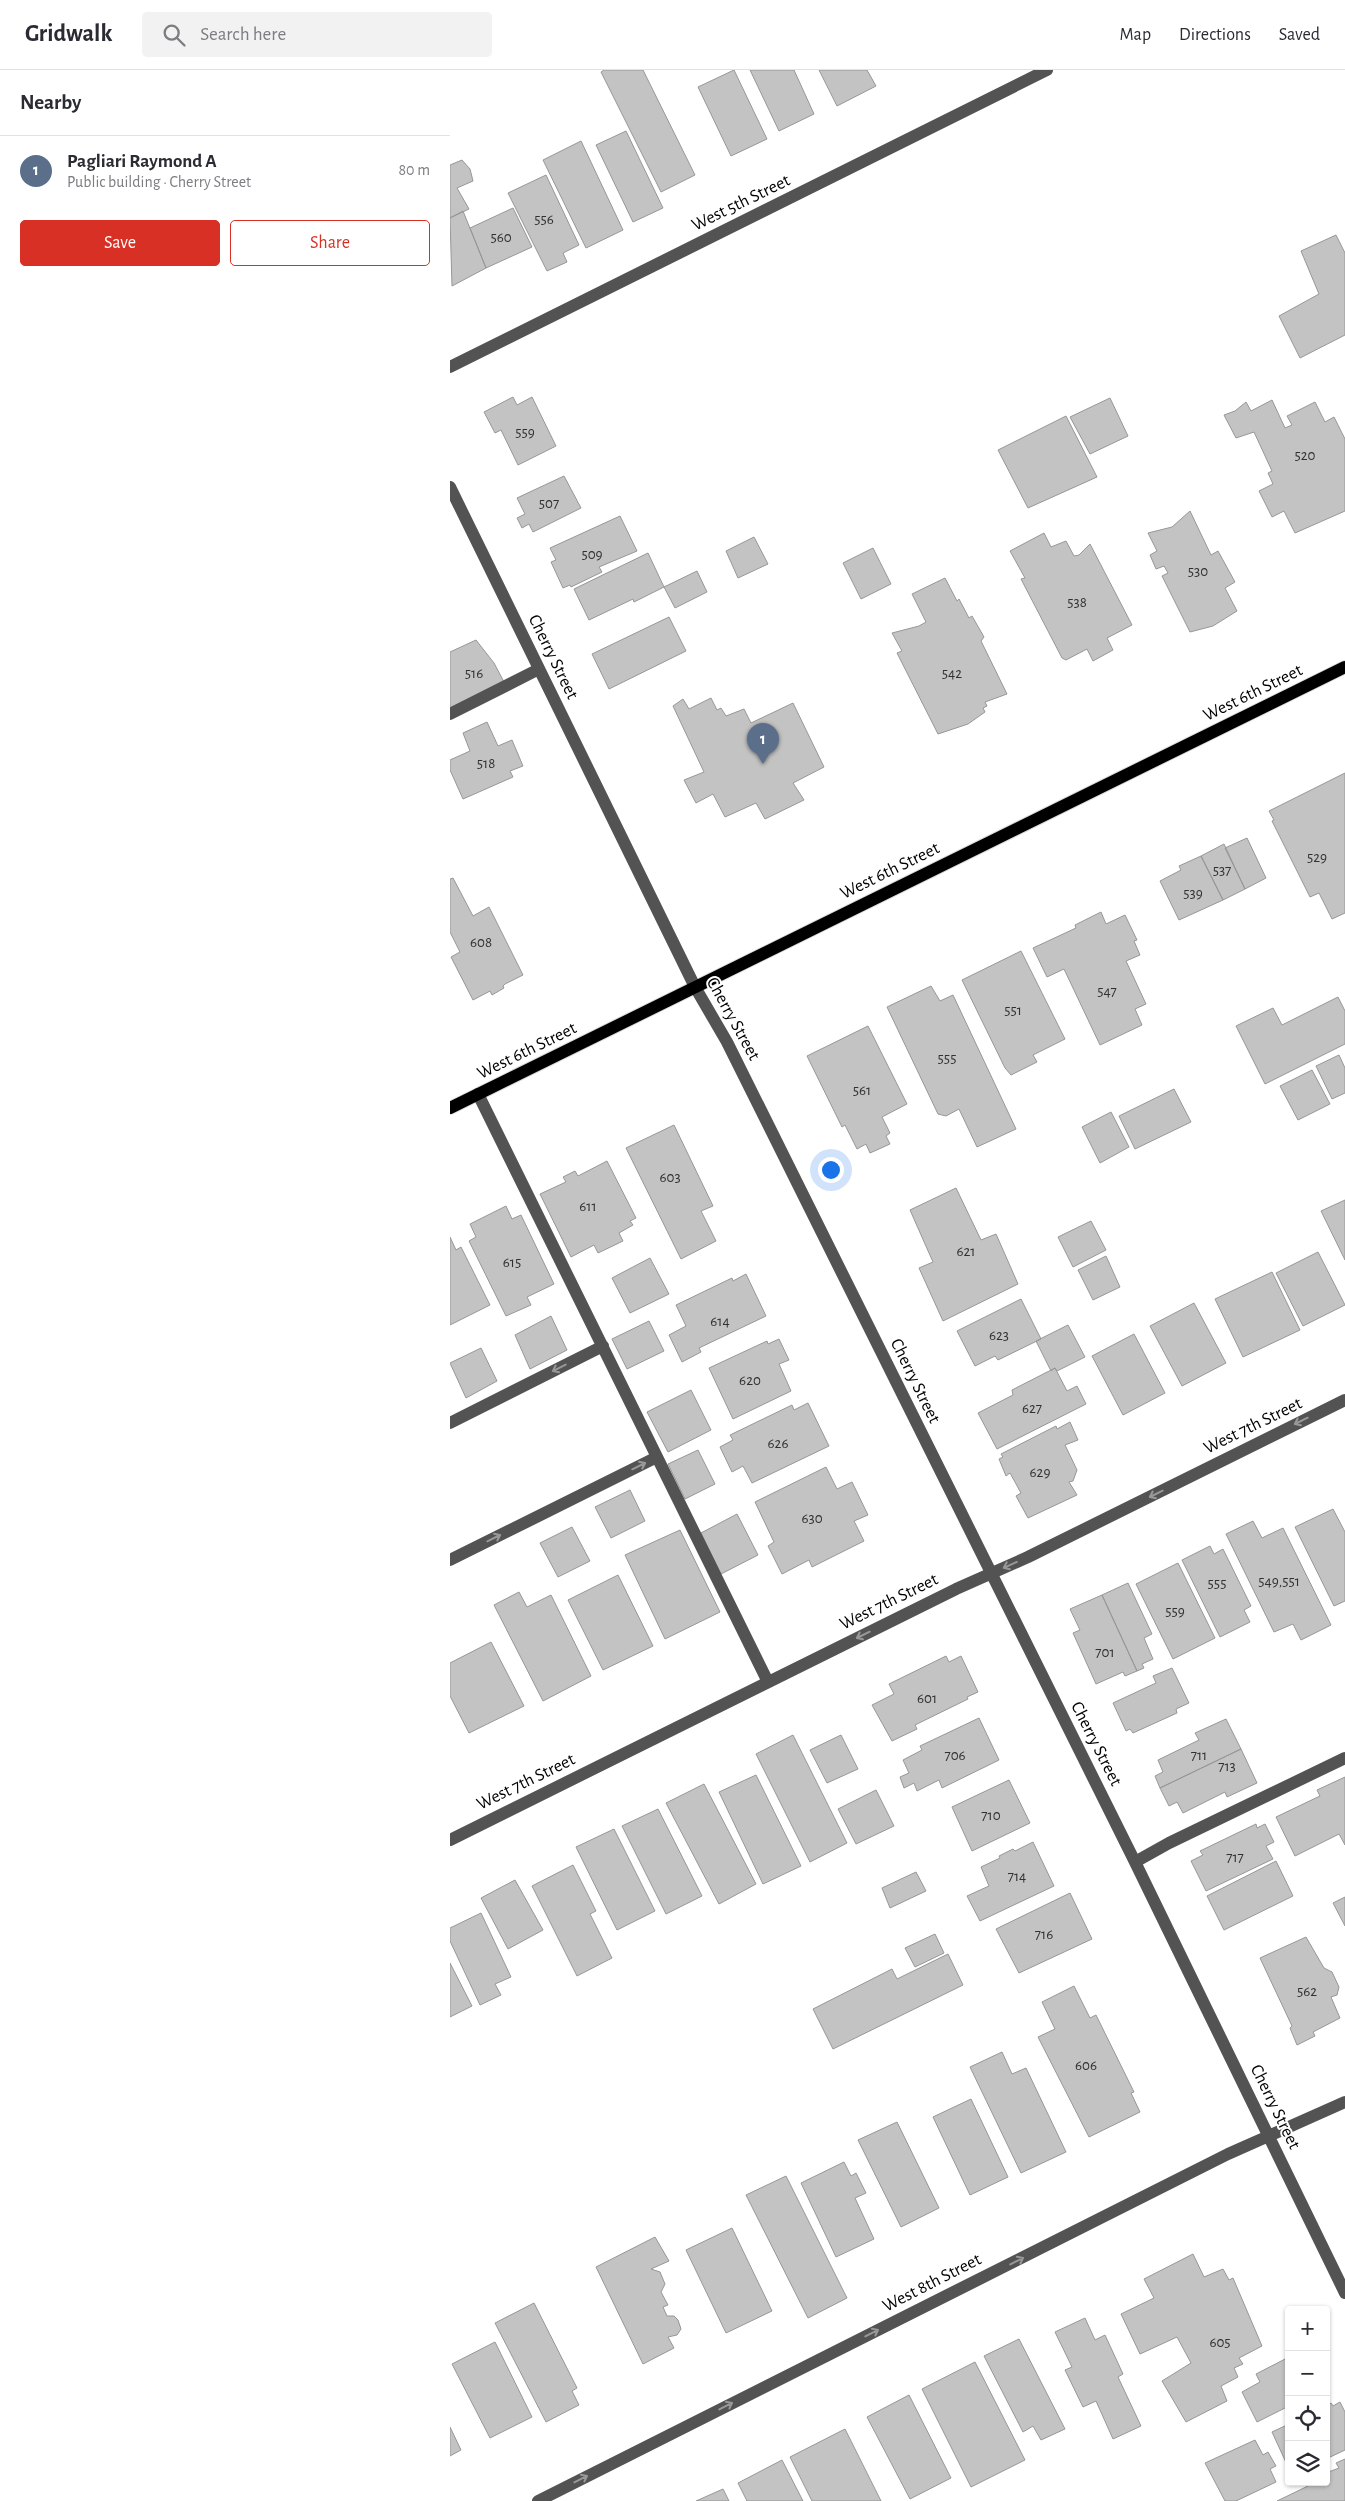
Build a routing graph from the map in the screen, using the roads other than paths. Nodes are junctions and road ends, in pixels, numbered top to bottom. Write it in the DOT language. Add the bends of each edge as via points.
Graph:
graph roads {
  1 [pos="1047,70"];
  2 [pos="450,367"];
  3 [pos="450,487"];
  4 [pos="1345,667"];
  5 [pos="540,669"];
  6 [pos="450,714"];
  7 [pos="695,987"];
  8 [pos="478,1094"];
  9 [pos="450,1108"];
  10 [pos="603,1346"];
  11 [pos="1345,1400"];
  12 [pos="450,1423"];
  13 [pos="658,1457"];
  14 [pos="450,1560"];
  15 [pos="991,1574"];
  16 [pos="768,1682"];
  17 [pos="1345,1758"];
  18 [pos="450,1840"];
  19 [pos="1135,1862"];
  20 [pos="1345,2102"];
  21 [pos="1270,2136"];
  22 [pos="1345,2293"];
  23 [pos="538,2501"];
  1 -- 2 [label="street, West 5th Street"];
  3 -- 5 [label="street, Cherry Street"];
  4 -- 7 [label="main road, West 6th Street"];
  5 -- 6 [label="street"];
  5 -- 7 [label="street, Cherry Street"];
  7 -- 8 [label="main road, West 6th Street"];
  7 -- 15 [label="street, Cherry Street" via="727,1042"];
  8 -- 9 [label="main road, West 6th Street"];
  8 -- 10 [label="street"];
  10 -- 12 [label="street, one-way"];
  10 -- 13 [label="street"];
  11 -- 15 [label="street, West 7th Street, one-way"];
  14 -- 13 [label="street, one-way"];
  13 -- 16 [label="street"];
  15 -- 16 [label="street, West 7th Street, one-way"];
  15 -- 19 [label="street, Cherry Street"];
  16 -- 18 [label="street, West 7th Street"];
  17 -- 19 [label="street"];
  19 -- 21 [label="street, Cherry Street"];
  20 -- 21 [label="street, West 8th Street"];
  21 -- 22 [label="street, Cherry Street"];
  23 -- 21 [label="street, West 8th Street, one-way"];
}
